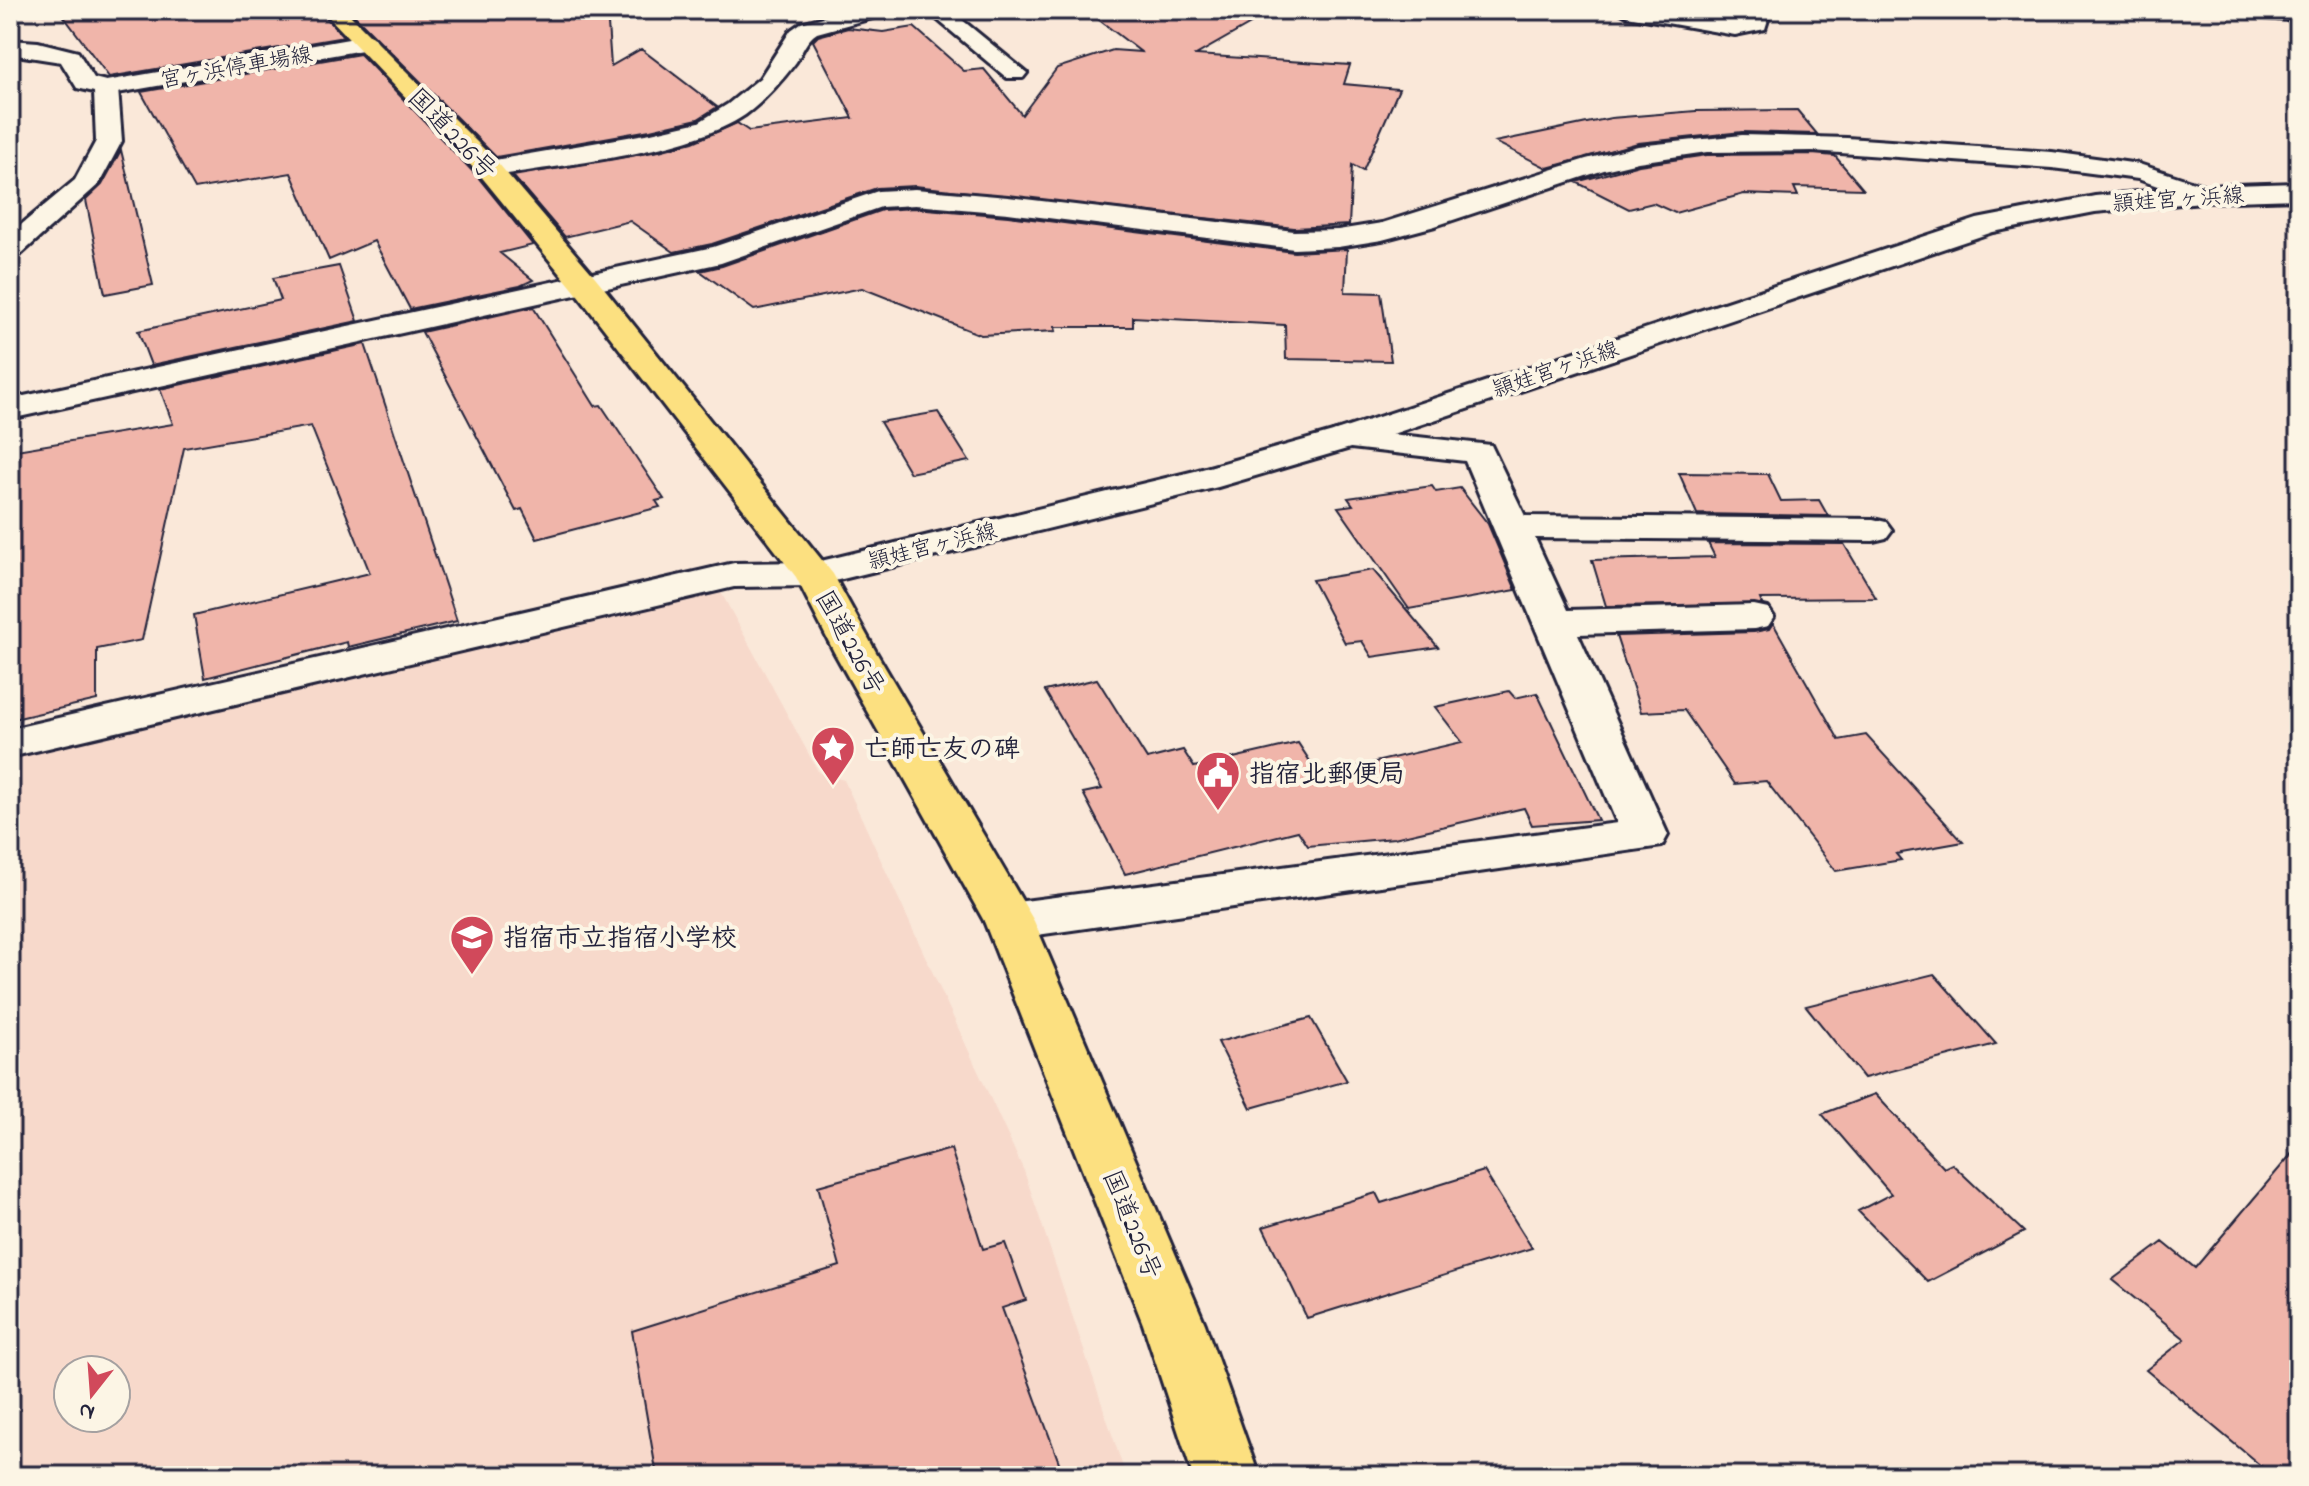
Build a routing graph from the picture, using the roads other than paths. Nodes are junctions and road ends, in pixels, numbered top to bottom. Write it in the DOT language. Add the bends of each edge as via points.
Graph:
graph roads {
  1 [pos="333,10"];
  2 [pos="875,10"];
  3 [pos="937,10"];
  4 [pos="1627,10"];
  5 [pos="1760,10"];
  6 [pos="2240,10"];
  7 [pos="2299,15"];
  8 [pos="366,43"];
  9 [pos="10,47"];
  10 [pos="1015,73"];
  11 [pos="106,88"];
  12 [pos="489,169"];
  13 [pos="2299,191"];
  14 [pos="2202,194"];
  15 [pos="10,249"];
  16 [pos="585,284"];
  17 [pos="10,409"];
  18 [pos="1345,439"];
  19 [pos="1511,527"];
  20 [pos="1873,530"];
  21 [pos="814,574"];
  22 [pos="1754,617"];
  23 [pos="1553,623"];
  24 [pos="10,743"];
  25 [pos="1009,921"];
  26 [pos="1226,1476"];
  1 -- 8 [label="highway, 国道226号"];
  2 -- 12 [label="street" via="799,35 768,83 708,127"];
  3 -- 10 [label="street"];
  4 -- 5 [label="street" via="1735,28 1757,24"];
  6 -- 7 [label="street"];
  8 -- 11 [label="street, 宮ヶ浜停車場線"];
  8 -- 12 [label="highway, 国道226号"];
  9 -- 11 [label="street" via="70,57 85,83"];
  11 -- 15 [label="street" via="109,141 86,184"];
  12 -- 16 [label="highway, 国道226号"];
  13 -- 14 [label="street, 頴娃宮ヶ浜線"];
  14 -- 16 [label="street" via="2145,173 2044,158 1826,144 1691,146 1564,174 1364,237 1294,240 915,197 852,207 721,254"];
  14 -- 18 [label="street, 頴娃宮ヶ浜線" via="2095,204 1987,225"];
  16 -- 17 [label="street"];
  16 -- 21 [label="highway, 国道226号"];
  18 -- 19 [label="street" via="1479,452"];
  18 -- 21 [label="street, 頴娃宮ヶ浜線" via="1205,479"];
  19 -- 20 [label="street"];
  19 -- 23 [label="street"];
  21 -- 24 [label="street, 頴娃宮ヶ浜線" via="734,575"];
  21 -- 25 [label="highway, 国道226号"];
  22 -- 23 [label="street"];
  23 -- 25 [label="street" via="1645,835"];
  25 -- 26 [label="highway, 国道226号" via="1174,1324"];
}
